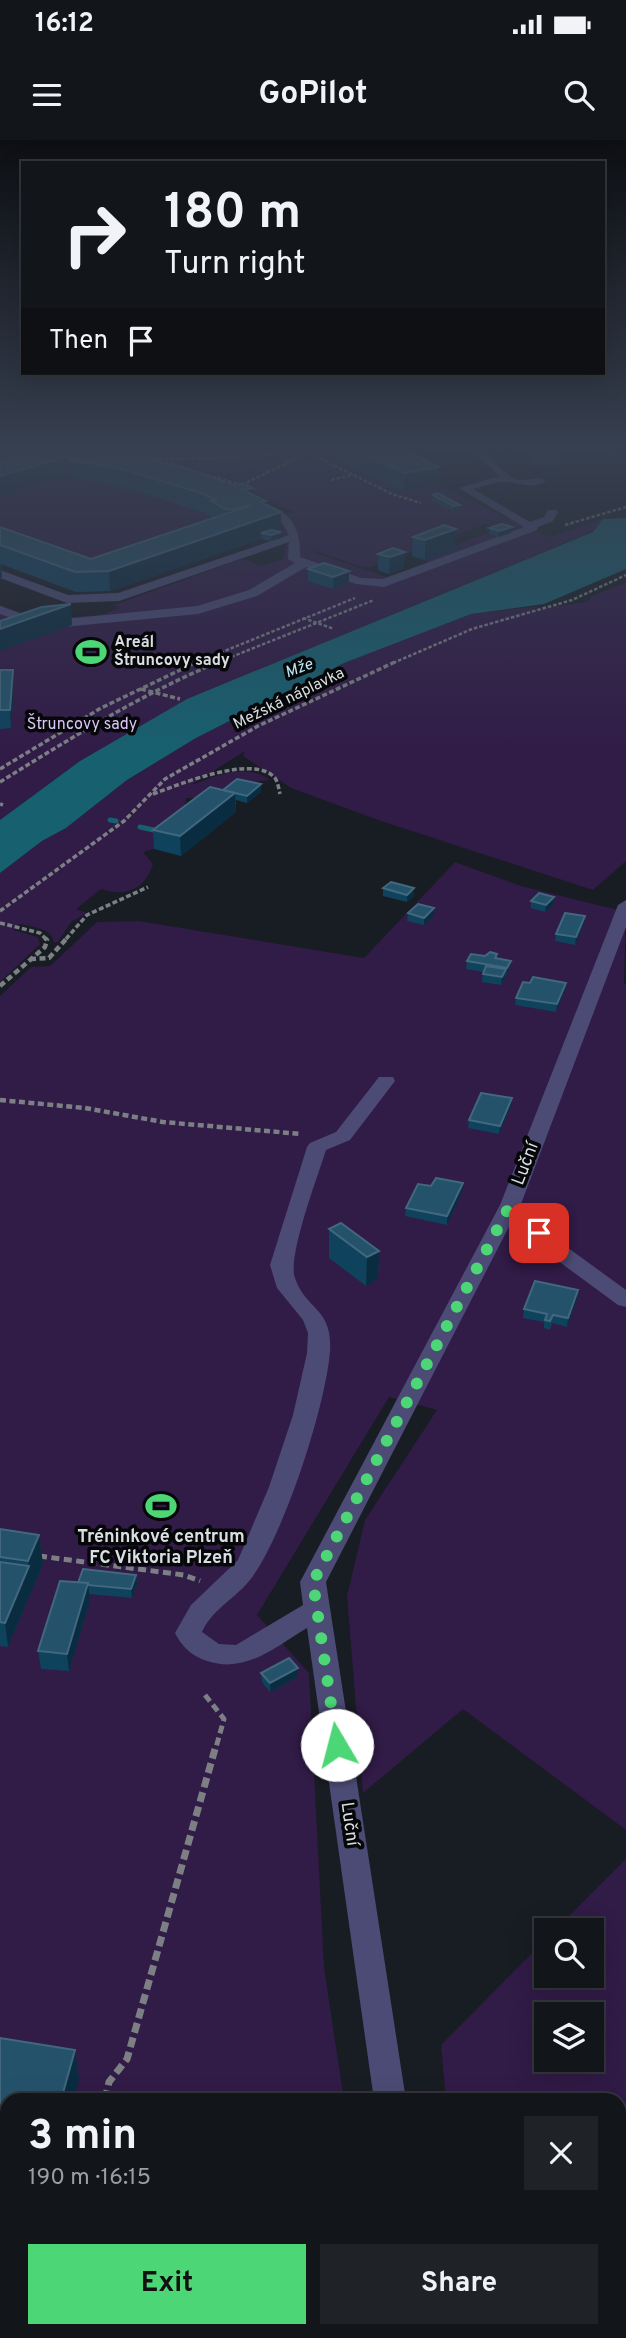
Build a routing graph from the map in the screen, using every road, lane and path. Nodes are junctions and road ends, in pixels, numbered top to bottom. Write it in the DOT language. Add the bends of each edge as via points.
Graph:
graph roads {
  1 [pos="250,551"];
  2 [pos="293,551"];
  3 [pos="468,551"];
  4 [pos="302,564"];
  5 [pos="0,574"];
  6 [pos="626,575"];
  7 [pos="364,594"];
  8 [pos="79,598"];
  9 [pos="380,598"];
  10 [pos="0,610"];
  11 [pos="302,618"];
  12 [pos="82,622"];
  13 [pos="316,623"];
  14 [pos="334,629"];
  15 [pos="141,689"];
  16 [pos="156,693"];
  17 [pos="180,699"];
  18 [pos="0,769"];
  19 [pos="0,782"];
  20 [pos="153,794"];
  21 [pos="280,794"];
  22 [pos="148,887"];
  23 [pos="626,905"];
  24 [pos="0,911"];
  25 [pos="0,923"];
  26 [pos="30,959"];
  27 [pos="0,986"];
  28 [pos="386,1081"];
  29 [pos="0,1100"];
  30 [pos="344,1136"];
  31 [pos="510,1205"];
  32 [pos="626,1300"];
  33 [pos="26,1554"];
  34 [pos="225,1589"];
  35 [pos="317,1609"];
  36 [pos="205,1695"];
  37 [pos="107,2093"];
  38 [pos="389,2093"];
  1 -- 8 [label="street" via="119,597"];
  2 -- 4 [label="street"];
  3 -- 4 [label="street" via="384,583"];
  4 -- 12 [label="street" via="266,587 226,603"];
  5 -- 8 [label="street" via="67,599"];
  6 -- 20 [label="path, Mežská náplavka" via="572,600 472,629 329,691 182,767"];
  7 -- 11 [label="path"];
  8 -- 12 [label="street"];
  9 -- 13 [label="path"];
  10 -- 12 [label="street" via="34,624"];
  11 -- 13 [label="path"];
  11 -- 15 [label="path"];
  13 -- 14 [label="path"];
  13 -- 16 [label="path" via="197,671"];
  15 -- 16 [label="path"];
  15 -- 18 [label="path"];
  16 -- 17 [label="path"];
  16 -- 19 [label="path" via="75,735"];
  20 -- 21 [label="path" via="218,772 242,769 273,776"];
  20 -- 24 [label="path, Mežská náplavka" via="124,821"];
  22 -- 26 [label="path" via="87,915 49,958"];
  23 -- 31 [label="street, Luční"];
  25 -- 26 [label="path" via="46,937 45,947"];
  26 -- 27 [label="path"];
  28 -- 30 [label="street"];
  29 -- 30 [label="path" via="163,1122"];
  30 -- 34 [label="street" via="317,1147 281,1265 289,1292 310,1312 319,1330 319,1353 298,1436 258,1547 246,1569"];
  31 -- 32 [label="street" via="554,1247"];
  31 -- 35 [label="street, Luční" via="313,1582"];
  33 -- 34 [label="path" via="184,1575"];
  34 -- 35 [label="street" via="194,1616 188,1633 211,1652 229,1657 242,1654"];
  35 -- 38 [label="street, Luční"];
  36 -- 37 [label="path" via="224,1719 127,2059 109,2082"];
}
